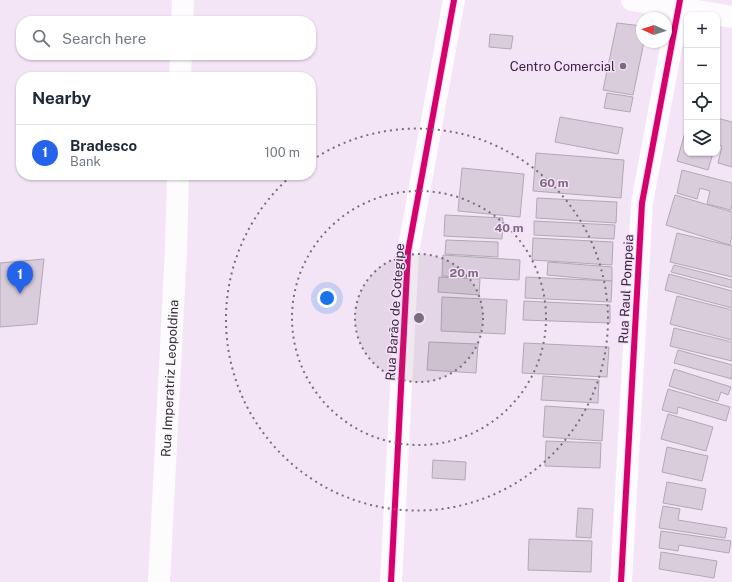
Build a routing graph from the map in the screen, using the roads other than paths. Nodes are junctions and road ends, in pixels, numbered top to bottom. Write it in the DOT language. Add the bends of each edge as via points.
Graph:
graph roads {
  1 [pos="184,0"];
  2 [pos="454,0"];
  3 [pos="632,0"];
  4 [pos="679,4"];
  5 [pos="182,16"];
  6 [pos="732,18"];
  7 [pos="181,60"];
  8 [pos="180,72"];
  9 [pos="178,180"];
  10 [pos="159,582"];
  11 [pos="391,582"];
  12 [pos="621,582"];
  1 -- 5 [label="street"];
  2 -- 11 [label="street, Rua Barão de Cotegipe" via="408,252"];
  3 -- 4 [label="street"];
  4 -- 6 [label="street"];
  4 -- 12 [label="street, Rua Raul Pompeia" via="642,203"];
  7 -- 8 [label="street"];
  9 -- 10 [label="street, Rua Imperatriz Leopoldina"];
}
